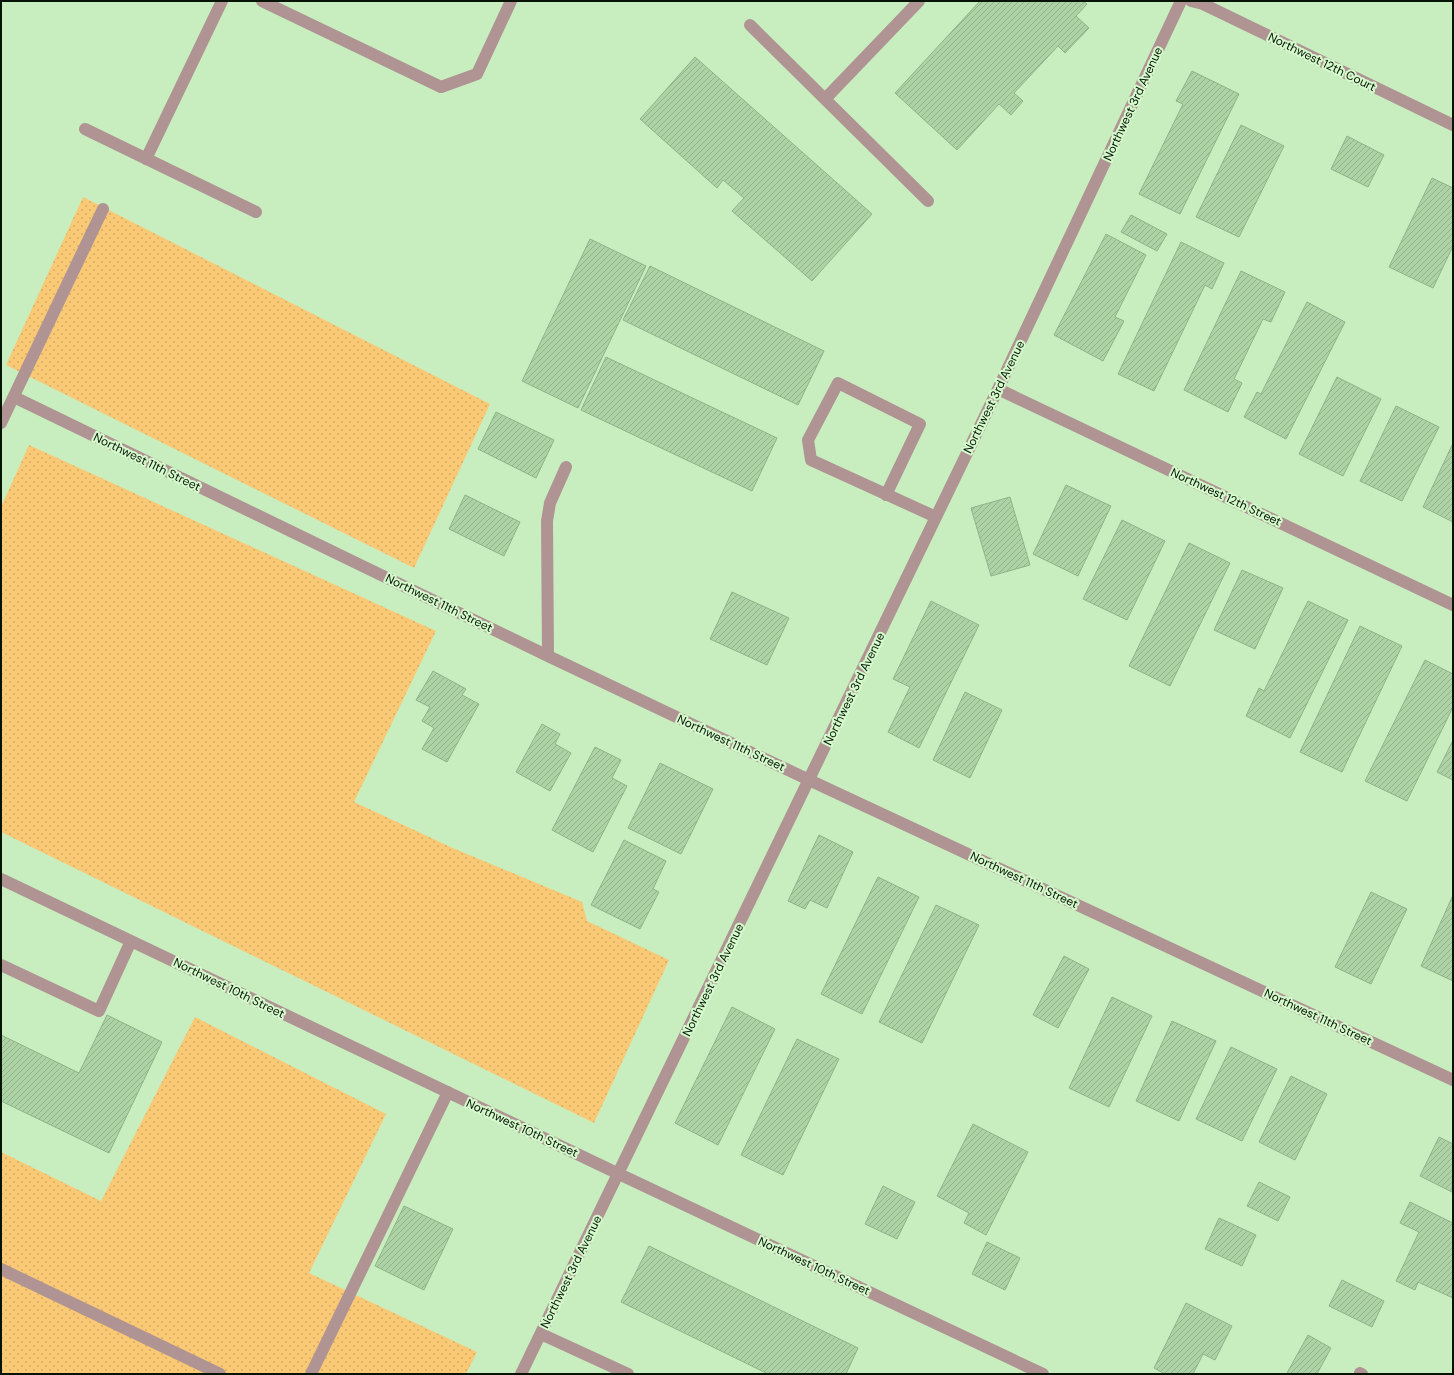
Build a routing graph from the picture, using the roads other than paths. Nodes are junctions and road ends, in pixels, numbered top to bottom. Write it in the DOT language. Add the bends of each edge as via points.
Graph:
graph roads {
  1 [pos="222,1"];
  2 [pos="262,1"];
  3 [pos="511,1"];
  4 [pos="919,1"];
  5 [pos="1181,1"];
  6 [pos="1191,1"];
  7 [pos="750,25"];
  8 [pos="825,99"];
  9 [pos="1453,125"];
  10 [pos="85,129"];
  11 [pos="146,159"];
  12 [pos="928,201"];
  13 [pos="103,209"];
  14 [pos="256,212"];
  15 [pos="998,389"];
  16 [pos="14,397"];
  17 [pos="1,423"];
  18 [pos="566,467"];
  19 [pos="886,495"];
  20 [pos="936,517"];
  21 [pos="1453,605"];
  22 [pos="548,656"];
  23 [pos="810,780"];
  24 [pos="1,879"];
  25 [pos="131,941"];
  26 [pos="1,965"];
  27 [pos="1453,1080"];
  28 [pos="448,1092"];
  29 [pos="619,1174"];
  30 [pos="1,1269"];
  31 [pos="541,1334"];
  32 [pos="220,1374"];
  33 [pos="311,1374"];
  34 [pos="522,1374"];
  35 [pos="628,1374"];
  36 [pos="1043,1374"];
  1 -- 11 [label="street"];
  2 -- 3 [label="street" via="441,87 477,74"];
  4 -- 8 [label="street"];
  5 -- 15 [label="street, Northwest 3rd Avenue"];
  6 -- 9 [label="street, Northwest 12th Court" via="1203,4"];
  7 -- 8 [label="street"];
  8 -- 12 [label="street"];
  10 -- 11 [label="street"];
  11 -- 14 [label="street"];
  13 -- 16 [label="street"];
  15 -- 20 [label="street, Northwest 3rd Avenue"];
  15 -- 21 [label="street, Northwest 12th Street"];
  16 -- 17 [label="street"];
  16 -- 22 [label="street, Northwest 11th Street"];
  18 -- 22 [label="street" via="550,503 547,521"];
  19 -- 19 [label="street" via="811,460 808,440 838,383 920,424"];
  19 -- 20 [label="street"];
  20 -- 23 [label="street, Northwest 3rd Avenue"];
  22 -- 23 [label="street, Northwest 11th Street"];
  23 -- 27 [label="street, Northwest 11th Street"];
  23 -- 29 [label="street, Northwest 3rd Avenue"];
  24 -- 25 [label="street, Northwest 10th Street"];
  25 -- 26 [label="street" via="99,1011"];
  25 -- 28 [label="street, Northwest 10th Street"];
  28 -- 29 [label="street, Northwest 10th Street"];
  28 -- 33 [label="street"];
  29 -- 31 [label="street, Northwest 3rd Avenue"];
  29 -- 36 [label="street, Northwest 10th Street"];
  30 -- 32 [label="street"];
  31 -- 34 [label="street, Northwest 3rd Avenue"];
  31 -- 35 [label="street"];
}
